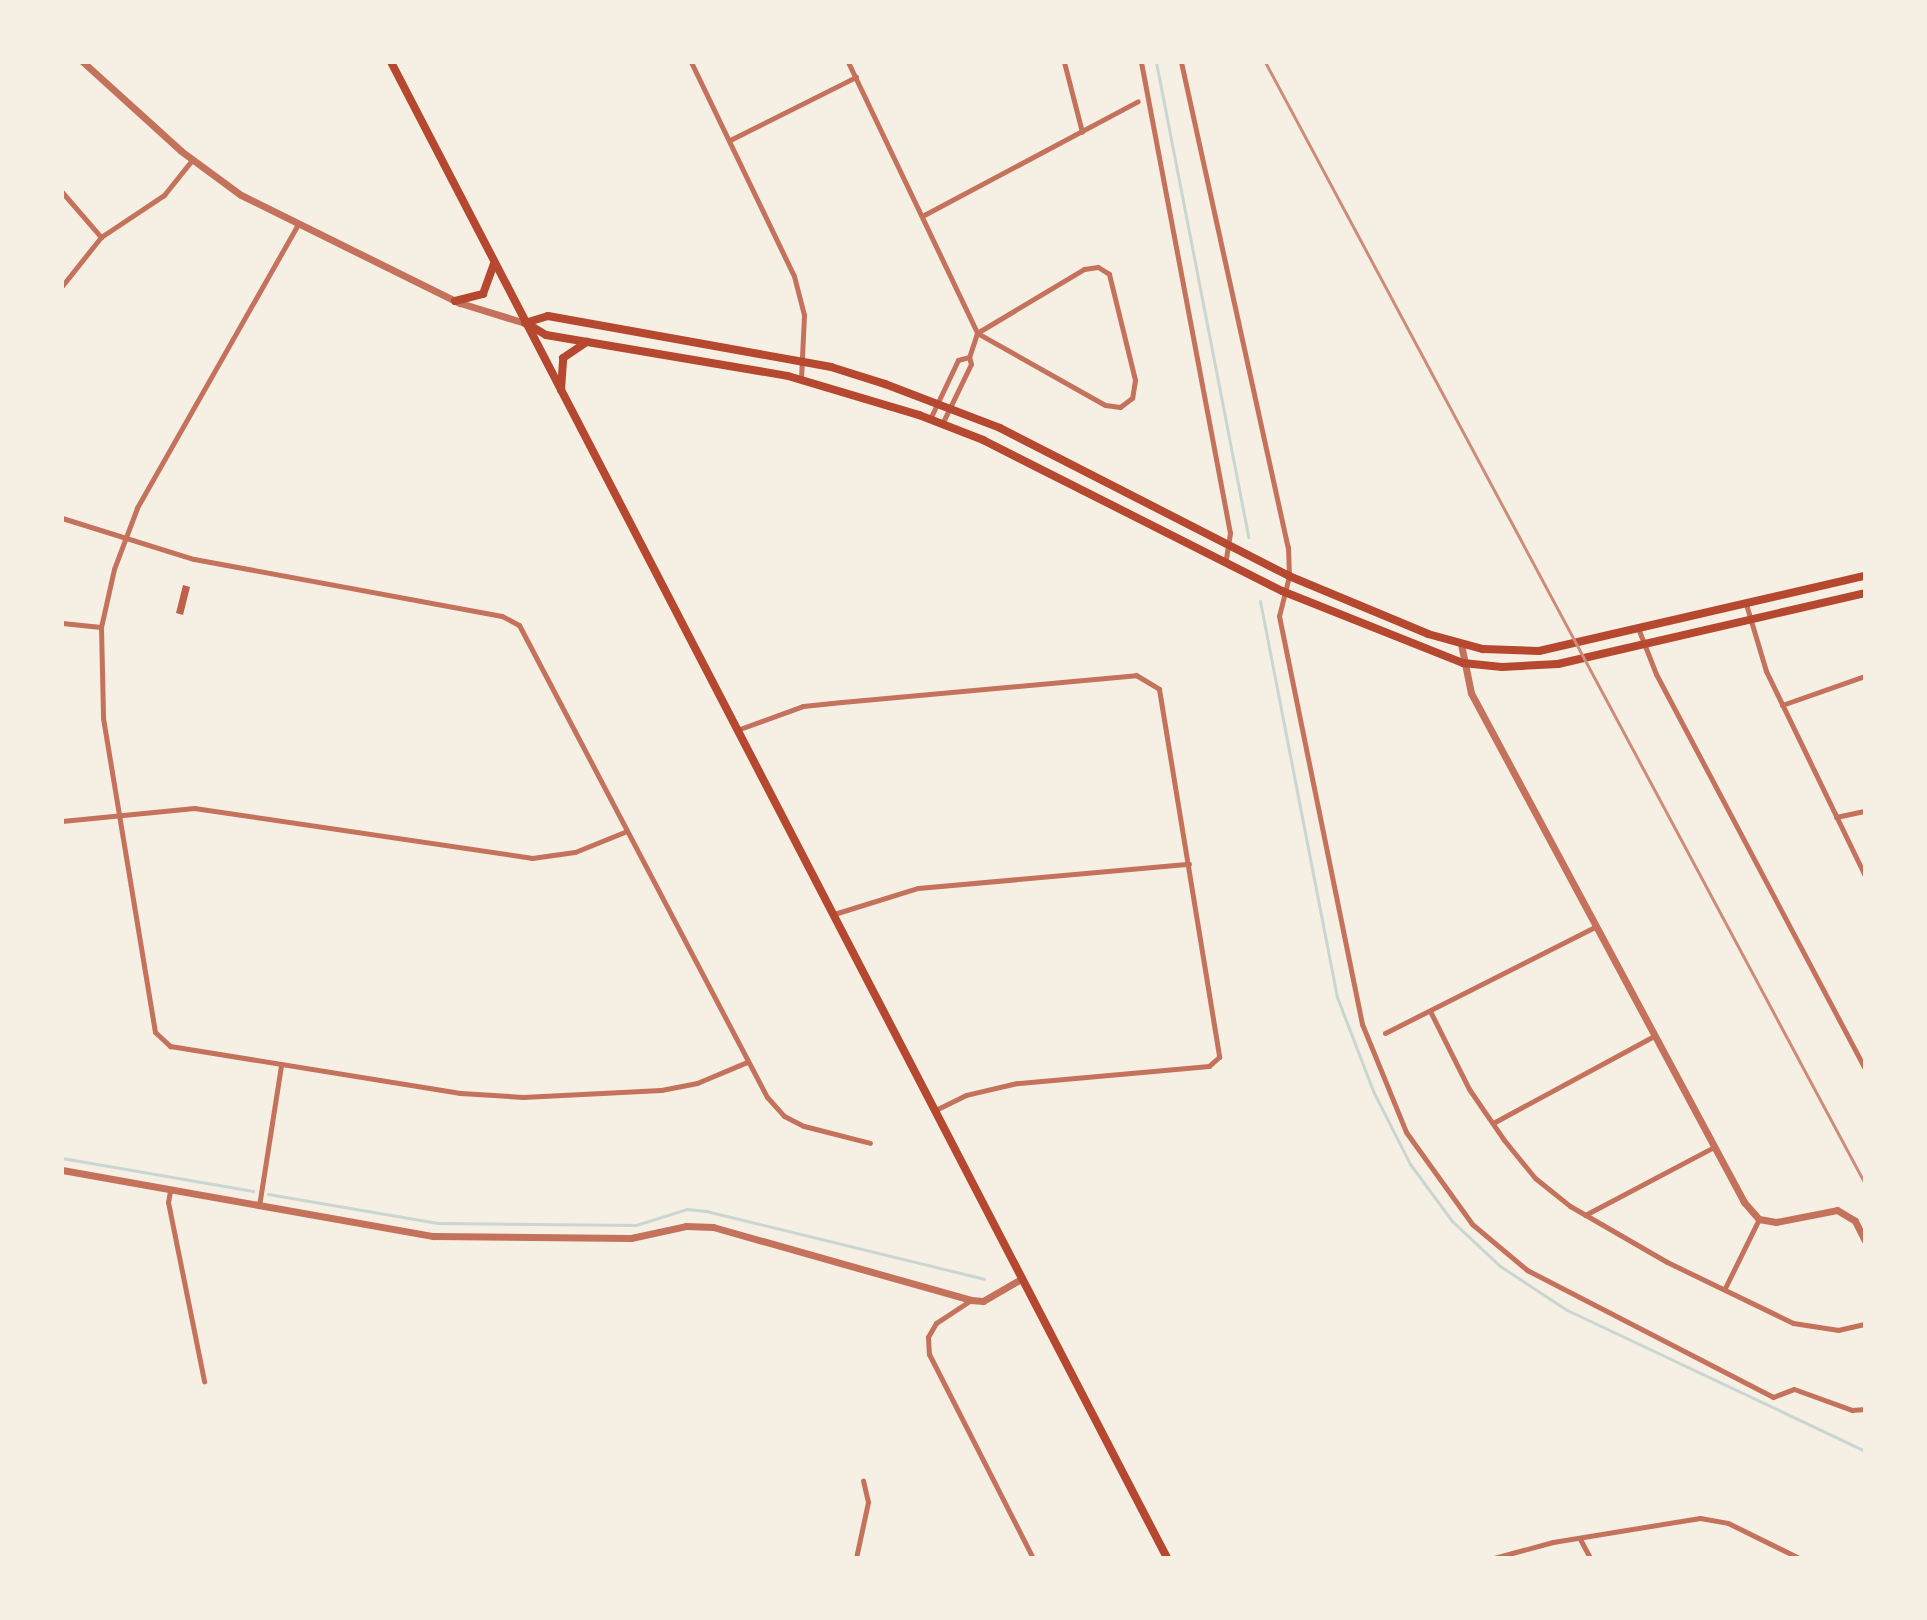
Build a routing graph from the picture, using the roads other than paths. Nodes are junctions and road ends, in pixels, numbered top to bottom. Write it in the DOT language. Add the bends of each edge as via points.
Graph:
graph roads {
  1 [pos="83,62"];
  2 [pos="391,62"];
  3 [pos="691,62"];
  4 [pos="848,62"];
  5 [pos="1064,62"];
  6 [pos="1141,62"];
  7 [pos="1181,62"];
  8 [pos="856,77"];
  9 [pos="1138,101"];
  10 [pos="1082,132"];
  11 [pos="730,140"];
  12 [pos="192,160"];
  13 [pos="62,192"];
  14 [pos="924,215"];
  15 [pos="297,226"];
  16 [pos="101,237"];
  17 [pos="494,262"];
  18 [pos="62,286"];
  19 [pos="455,301"];
  20 [pos="525,323"];
  21 [pos="977,333"];
  22 [pos="587,342"];
  23 [pos="969,357"];
  24 [pos="804,363"];
  25 [pos="801,379"];
  26 [pos="561,390"];
  27 [pos="936,403"];
  28 [pos="949,408"];
  29 [pos="930,419"];
  30 [pos="942,424"];
  31 [pos="62,518"];
  32 [pos="124,538"];
  33 [pos="1230,548"];
  34 [pos="1224,564"];
  35 [pos="1289,576"];
  36 [pos="1865,576"];
  37 [pos="1282,591"];
  38 [pos="1865,593"];
  39 [pos="1745,603"];
  40 [pos="1749,619"];
  41 [pos="62,623"];
  42 [pos="101,627"];
  43 [pos="1638,628"];
  44 [pos="1461,644"];
  45 [pos="1644,644"];
  46 [pos="1463,663"];
  47 [pos="1865,676"];
  48 [pos="1782,705"];
  49 [pos="737,730"];
  50 [pos="1865,811"];
  51 [pos="119,813"];
  52 [pos="1836,817"];
  53 [pos="62,821"];
  54 [pos="627,830"];
  55 [pos="1189,864"];
  56 [pos="1865,876"];
  57 [pos="833,914"];
  58 [pos="1595,927"];
  59 [pos="1430,1011"];
  60 [pos="1385,1033"];
  61 [pos="1654,1036"];
  62 [pos="747,1062"];
  63 [pos="281,1065"];
  64 [pos="1865,1068"];
  65 [pos="934,1111"];
  66 [pos="1493,1123"];
  67 [pos="870,1143"];
  68 [pos="1714,1147"];
  69 [pos="62,1170"];
  70 [pos="170,1191"];
  71 [pos="259,1206"];
  72 [pos="1584,1215"];
  73 [pos="1759,1219"];
  74 [pos="1865,1241"];
  75 [pos="1021,1279"];
  76 [pos="1725,1288"];
  77 [pos="971,1300"];
  78 [pos="1865,1324"];
  79 [pos="204,1381"];
  80 [pos="1865,1409"];
  81 [pos="863,1481"];
  82 [pos="1580,1539"];
  83 [pos="856,1558"];
  84 [pos="1033,1558"];
  85 [pos="1167,1558"];
  86 [pos="1494,1558"];
  87 [pos="1590,1558"];
  88 [pos="1799,1558"];
  1 -- 12 [label="street"];
  2 -- 17 [label="main road"];
  3 -- 11 [label="street"];
  4 -- 8 [label="street"];
  5 -- 10 [label="street"];
  6 -- 33 [label="street"];
  7 -- 35 [label="street" via="1284,531"];
  8 -- 11 [label="street"];
  8 -- 14 [label="street"];
  9 -- 10 [label="street"];
  10 -- 14 [label="street"];
  11 -- 24 [label="street" via="794,276 804,315"];
  12 -- 15 [label="street"];
  12 -- 16 [label="street" via="164,195"];
  13 -- 16 [label="street"];
  14 -- 21 [label="street"];
  15 -- 19 [label="street"];
  15 -- 32 [label="street"];
  16 -- 18 [label="street"];
  17 -- 19 [label="main road" via="483,294"];
  17 -- 20 [label="main road"];
  19 -- 20 [label="street"];
  20 -- 22 [label="main road" via="546,335"];
  20 -- 24 [label="main road" via="548,316"];
  20 -- 26 [label="main road"];
  21 -- 21 [label="street" via="1084,269 1098,267 1109,274 1135,380 1132,398 1120,407 1105,405"];
  21 -- 23 [label="street"];
  22 -- 25 [label="main road"];
  22 -- 26 [label="main road" via="563,358"];
  23 -- 27 [label="street" via="958,360"];
  23 -- 28 [label="street" via="971,364"];
  24 -- 25 [label="street"];
  24 -- 27 [label="main road" via="831,367"];
  25 -- 29 [label="main road"];
  26 -- 49 [label="main road"];
  27 -- 28 [label="main road"];
  27 -- 29 [label="street"];
  28 -- 30 [label="street"];
  28 -- 33 [label="main road" via="1000,428"];
  29 -- 30 [label="main road"];
  30 -- 34 [label="main road"];
  31 -- 32 [label="street"];
  32 -- 42 [label="street"];
  32 -- 54 [label="street" via="267,576 510,619 528,635"];
  33 -- 34 [label="street"];
  33 -- 35 [label="main road"];
  34 -- 37 [label="main road"];
  35 -- 37 [label="street"];
  35 -- 44 [label="main road"];
  36 -- 39 [label="main road"];
  37 -- 46 [label="main road"];
  37 -- 80 [label="street" via="1283,643 1362,1024 1406,1132 1430,1171 1472,1224 1527,1270 1590,1306 1773,1397 1794,1389 1852,1410"];
  38 -- 40 [label="main road"];
  39 -- 40 [label="street"];
  39 -- 43 [label="main road"];
  40 -- 45 [label="main road"];
  40 -- 48 [label="street"];
  41 -- 42 [label="street"];
  42 -- 51 [label="street" via="103,718"];
  43 -- 44 [label="main road" via="1539,651"];
  43 -- 45 [label="street"];
  44 -- 46 [label="street"];
  45 -- 46 [label="main road" via="1533,667"];
  45 -- 64 [label="street"];
  46 -- 58 [label="street" via="1471,693"];
  47 -- 48 [label="street"];
  48 -- 52 [label="street"];
  49 -- 55 [label="street" via="803,706 1142,676 1154,683 1161,699"];
  49 -- 57 [label="main road"];
  50 -- 52 [label="street"];
  51 -- 53 [label="street"];
  51 -- 54 [label="street" via="216,810 532,858 575,852"];
  51 -- 63 [label="street" via="159,1038 170,1046"];
  52 -- 56 [label="street"];
  54 -- 62 [label="street"];
  55 -- 57 [label="street" via="918,888"];
  55 -- 65 [label="street" via="1221,1046 1215,1062 1017,1083 966,1095"];
  57 -- 65 [label="main road"];
  58 -- 59 [label="street"];
  58 -- 61 [label="street"];
  59 -- 60 [label="street"];
  59 -- 66 [label="street" via="1469,1089"];
  61 -- 66 [label="street"];
  61 -- 68 [label="street"];
  62 -- 63 [label="street" via="676,1088 554,1098 460,1093"];
  62 -- 67 [label="street" via="784,1116"];
  63 -- 71 [label="street"];
  65 -- 75 [label="main road"];
  66 -- 72 [label="street" via="1535,1178"];
  68 -- 72 [label="street"];
  68 -- 73 [label="street"];
  69 -- 70 [label="street"];
  70 -- 71 [label="street"];
  70 -- 79 [label="street"];
  71 -- 77 [label="street" via="470,1239 631,1238 686,1226 713,1227"];
  72 -- 76 [label="street"];
  73 -- 74 [label="street" via="1783,1222 1823,1209 1837,1210 1855,1221"];
  73 -- 76 [label="street"];
  75 -- 77 [label="street" via="983,1301"];
  75 -- 85 [label="main road"];
  76 -- 78 [label="street" via="1809,1327 1838,1330"];
  77 -- 84 [label="street" via="936,1323 928,1337 929,1354"];
  81 -- 83 [label="street" via="868,1502"];
  82 -- 86 [label="street"];
  82 -- 87 [label="street"];
  82 -- 88 [label="street" via="1700,1518 1728,1523"];
}
